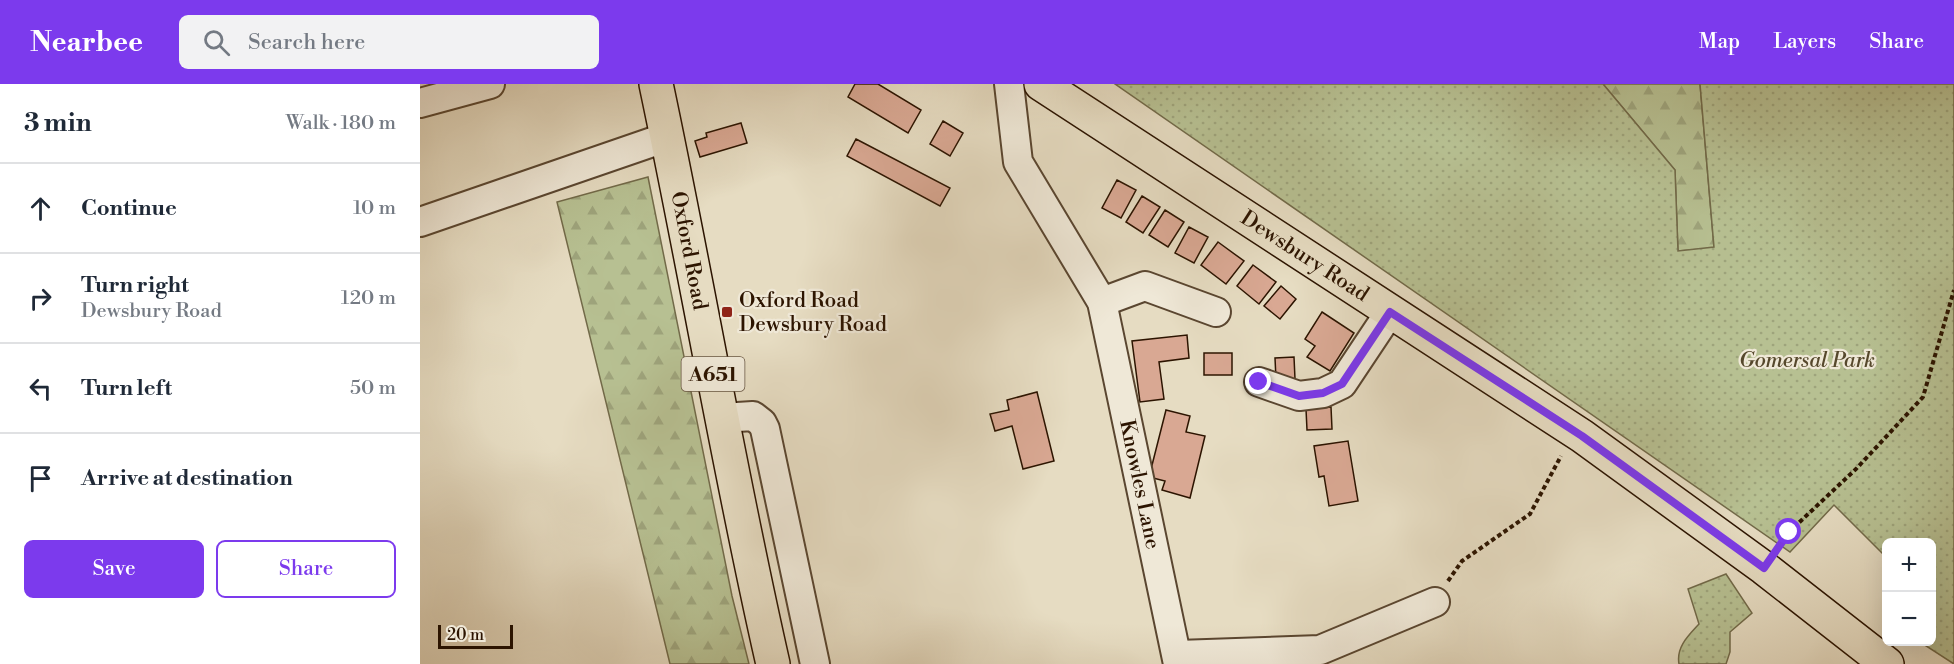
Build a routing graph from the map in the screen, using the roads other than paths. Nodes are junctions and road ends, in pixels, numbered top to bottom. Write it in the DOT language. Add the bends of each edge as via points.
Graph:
graph roads {
  1 [pos="490,84"];
  2 [pos="656,84"];
  3 [pos="1009,84"];
  4 [pos="1041,84"];
  5 [pos="420,103"];
  6 [pos="667,137"];
  7 [pos="420,222"];
  8 [pos="1102,302"];
  9 [pos="1216,312"];
  10 [pos="1390,312"];
  11 [pos="1259,382"];
  12 [pos="722,418"];
  13 [pos="1435,602"];
  14 [pos="1178,660"];
  15 [pos="773,664"];
  16 [pos="815,664"];
  17 [pos="1887,664"];
  1 -- 5 [label="street"];
  2 -- 6 [label="main road, Oxford Road / A651"];
  3 -- 8 [label="street, Knowles Lane" via="1018,162"];
  4 -- 10 [label="main road, Dewsbury Road"];
  6 -- 7 [label="street"];
  6 -- 12 [label="main road, Oxford Road / A651"];
  8 -- 9 [label="street" via="1145,286"];
  8 -- 14 [label="street, Knowles Lane"];
  10 -- 11 [label="street" via="1342,384 1323,393 1299,396"];
  10 -- 17 [label="main road, Dewsbury Road" via="1582,436 1764,568"];
  12 -- 15 [label="main road, Oxford Road / A651"];
  12 -- 16 [label="street" via="753,416 765,429"];
  13 -- 14 [label="street" via="1320,650"];
}
